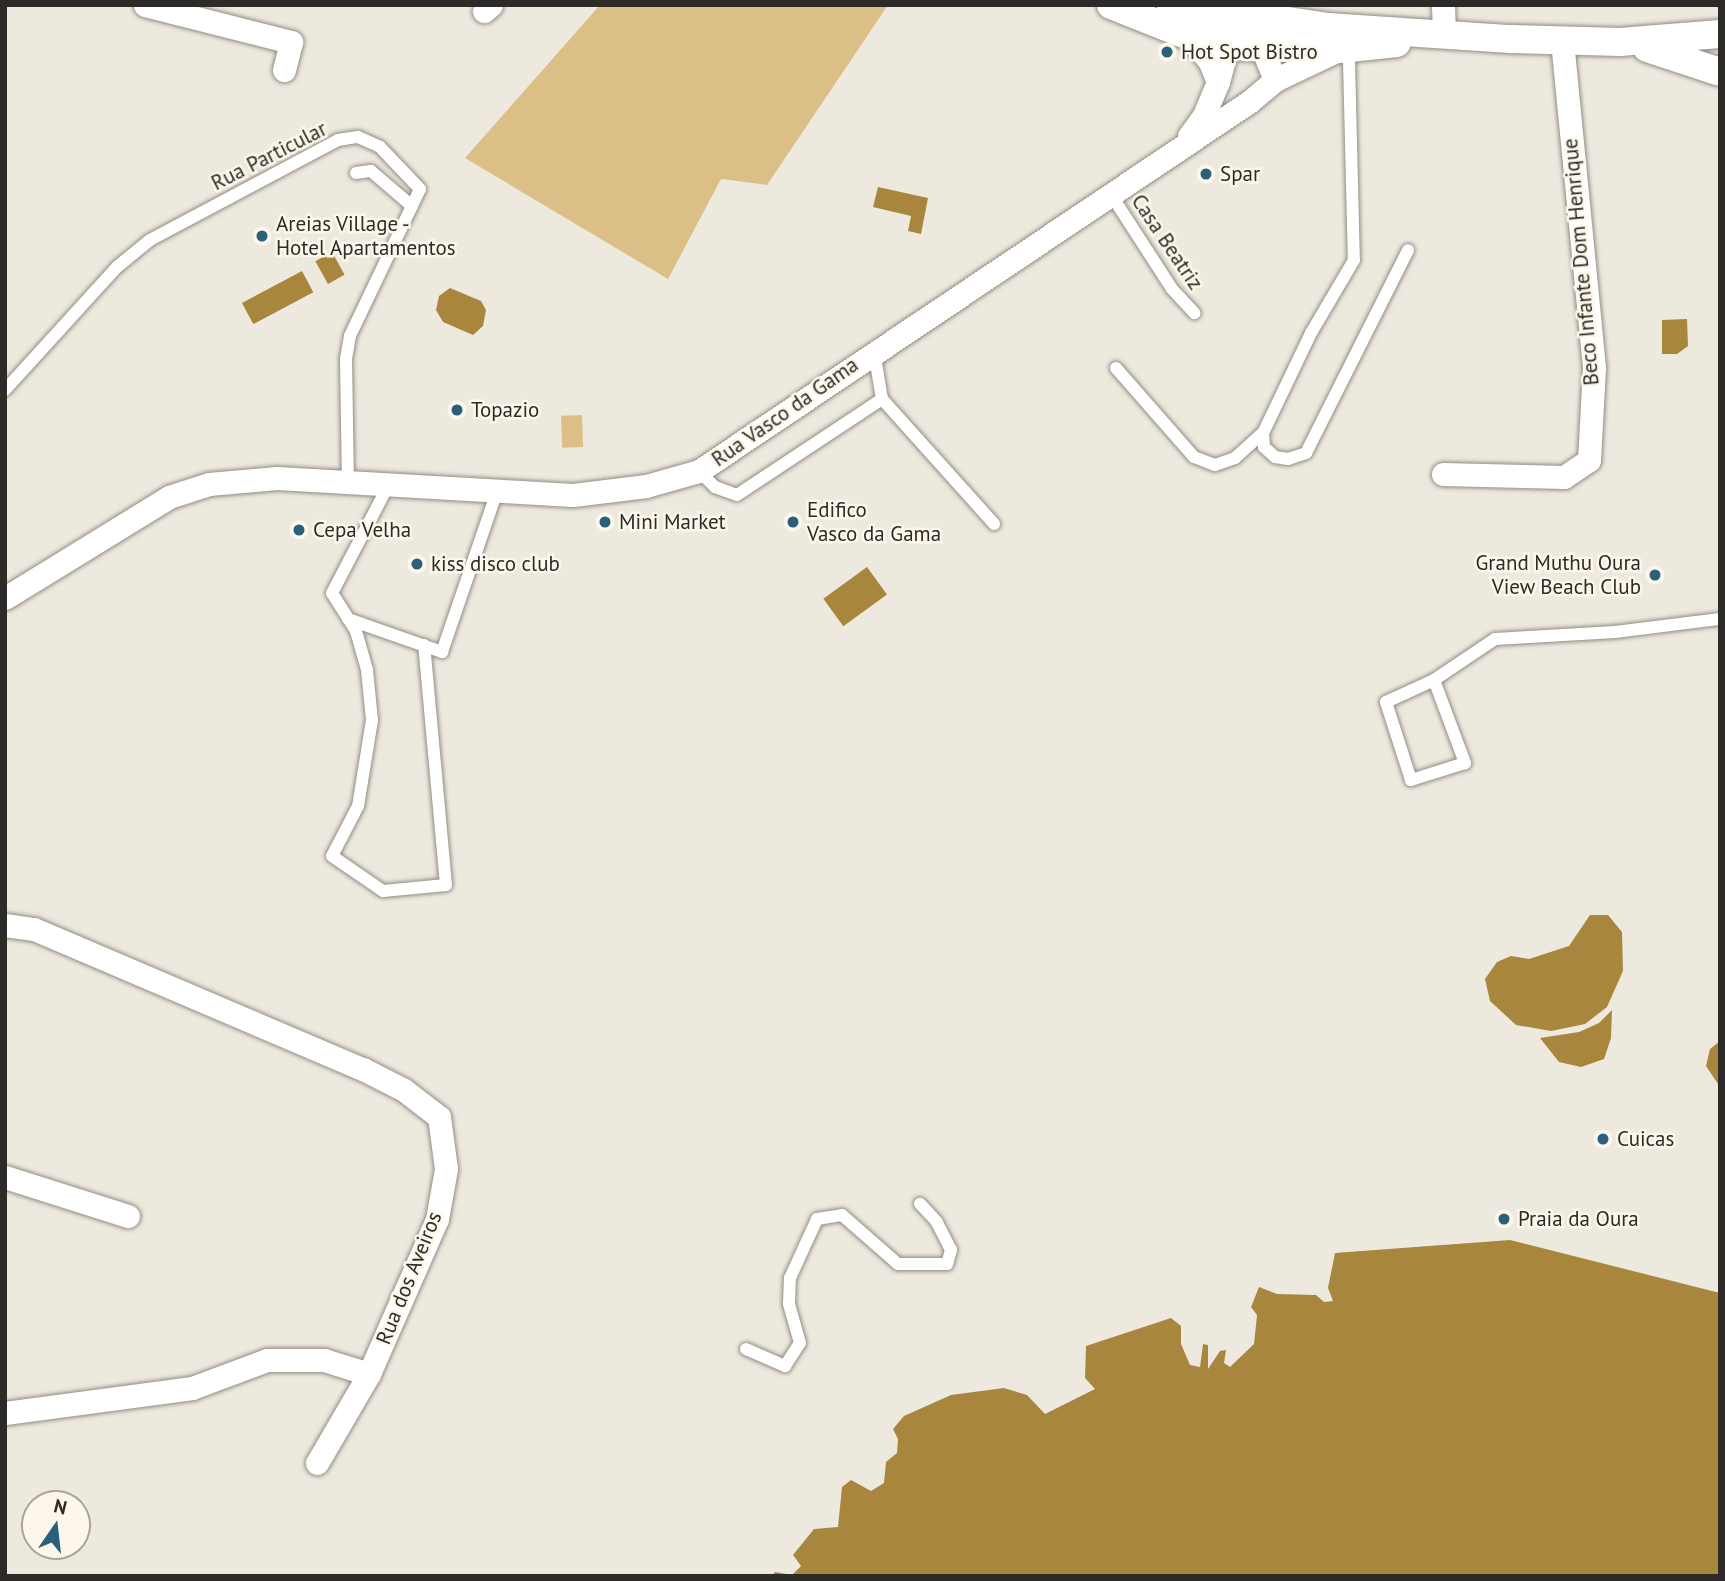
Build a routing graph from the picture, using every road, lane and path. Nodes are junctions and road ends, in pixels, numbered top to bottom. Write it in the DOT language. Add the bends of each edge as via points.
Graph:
graph roads {
  1 [pos="1111,5"];
  2 [pos="1148,5"];
  3 [pos="1181,5"];
  4 [pos="1443,5"];
  5 [pos="142,6"];
  6 [pos="1720,34"];
  7 [pos="1444,35"];
  8 [pos="1189,36"];
  9 [pos="1347,39"];
  10 [pos="1562,39"];
  11 [pos="1247,42"];
  12 [pos="1620,42"];
  13 [pos="1719,65"];
  14 [pos="284,70"];
  15 [pos="1275,80"];
  16 [pos="1218,82"];
  17 [pos="1183,144"];
  18 [pos="356,173"];
  19 [pos="1110,192"];
  20 [pos="412,206"];
  21 [pos="1408,250"];
  22 [pos="1194,313"];
  23 [pos="874,350"];
  24 [pos="1116,368"];
  25 [pos="5,390"];
  26 [pos="882,399"];
  27 [pos="1263,433"];
  28 [pos="699,471"];
  29 [pos="1443,474"];
  30 [pos="348,483"];
  31 [pos="388,486"];
  32 [pos="496,494"];
  33 [pos="994,524"];
  34 [pos="5,598"];
  35 [pos="348,619"];
  36 [pos="1720,619"];
  37 [pos="424,645"];
  38 [pos="1434,680"];
  39 [pos="5,916"];
  40 [pos="5,925"];
  41 [pos="34,929"];
  42 [pos="5,1177"];
  43 [pos="920,1204"];
  44 [pos="128,1216"];
  45 [pos="746,1349"];
  46 [pos="369,1374"];
  47 [pos="5,1413"];
  48 [pos="317,1463"];
  1 -- 8 [label="street"];
  2 -- 11 [label="street"];
  3 -- 9 [label="street"];
  4 -- 7 [label="street"];
  5 -- 14 [label="street" via="290,42"];
  6 -- 12 [label="street"];
  7 -- 9 [label="street" via="1375,48"];
  7 -- 10 [label="street"];
  8 -- 11 [label="street"];
  8 -- 16 [label="street" via="1210,62"];
  9 -- 11 [label="street"];
  9 -- 15 [label="street, Rua Vasco da Gama"];
  9 -- 27 [label="lane" via="1353,260 1311,332"];
  10 -- 12 [label="street"];
  10 -- 29 [label="street, Beco Infante Dom Henrique" via="1594,367 1589,460 1564,477"];
  11 -- 15 [label="street"];
  11 -- 16 [label="street"];
  12 -- 13 [label="street"];
  15 -- 17 [label="street, Rua Vasco da Gama"];
  16 -- 17 [label="street" via="1204,115"];
  17 -- 19 [label="street, Rua Vasco da Gama"];
  18 -- 20 [label="lane" via="371,171"];
  19 -- 22 [label="lane, Casa Beatriz" via="1172,289"];
  19 -- 23 [label="street, Rua Vasco da Gama"];
  20 -- 25 [label="lane, Rua Particular" via="420,189 380,147 358,137 338,140 150,240 117,267"];
  20 -- 30 [label="lane" via="350,336 346,359"];
  21 -- 27 [label="lane" via="1306,453 1288,459 1275,457 1264,447"];
  23 -- 26 [label="lane"];
  23 -- 28 [label="street, Rua Vasco da Gama"];
  24 -- 27 [label="lane" via="1194,457 1215,465 1235,458"];
  26 -- 28 [label="lane" via="737,495 715,487"];
  26 -- 33 [label="lane"];
  28 -- 32 [label="street, Rua Vasco da Gama" via="646,486 573,495"];
  30 -- 31 [label="street, Rua Vasco da Gama"];
  30 -- 34 [label="street, Rua Vasco da Gama" via="241,479 169,497"];
  31 -- 32 [label="street, Rua Vasco da Gama"];
  31 -- 35 [label="lane" via="332,593"];
  32 -- 37 [label="lane" via="442,652"];
  35 -- 37 [label="lane"];
  35 -- 37 [label="lane" via="368,670 372,720 358,806 332,856 383,891 446,885"];
  36 -- 38 [label="lane" via="1615,632 1494,639"];
  38 -- 38 [label="lane" via="1386,702 1411,780 1465,763"];
  39 -- 41 [label="street"];
  40 -- 41 [label="street, Rua dos Aveiros"];
  41 -- 46 [label="street, Rua dos Aveiros" via="363,1069 404,1090 439,1118 446,1169 437,1219"];
  42 -- 44 [label="street"];
  43 -- 45 [label="lane" via="937,1222 951,1250 947,1264 898,1264 842,1215 817,1219 790,1278 789,1304 800,1343 785,1366"];
  46 -- 47 [label="street" via="324,1360 267,1360 192,1388"];
  46 -- 48 [label="street, Rua dos Aveiros"];
}
